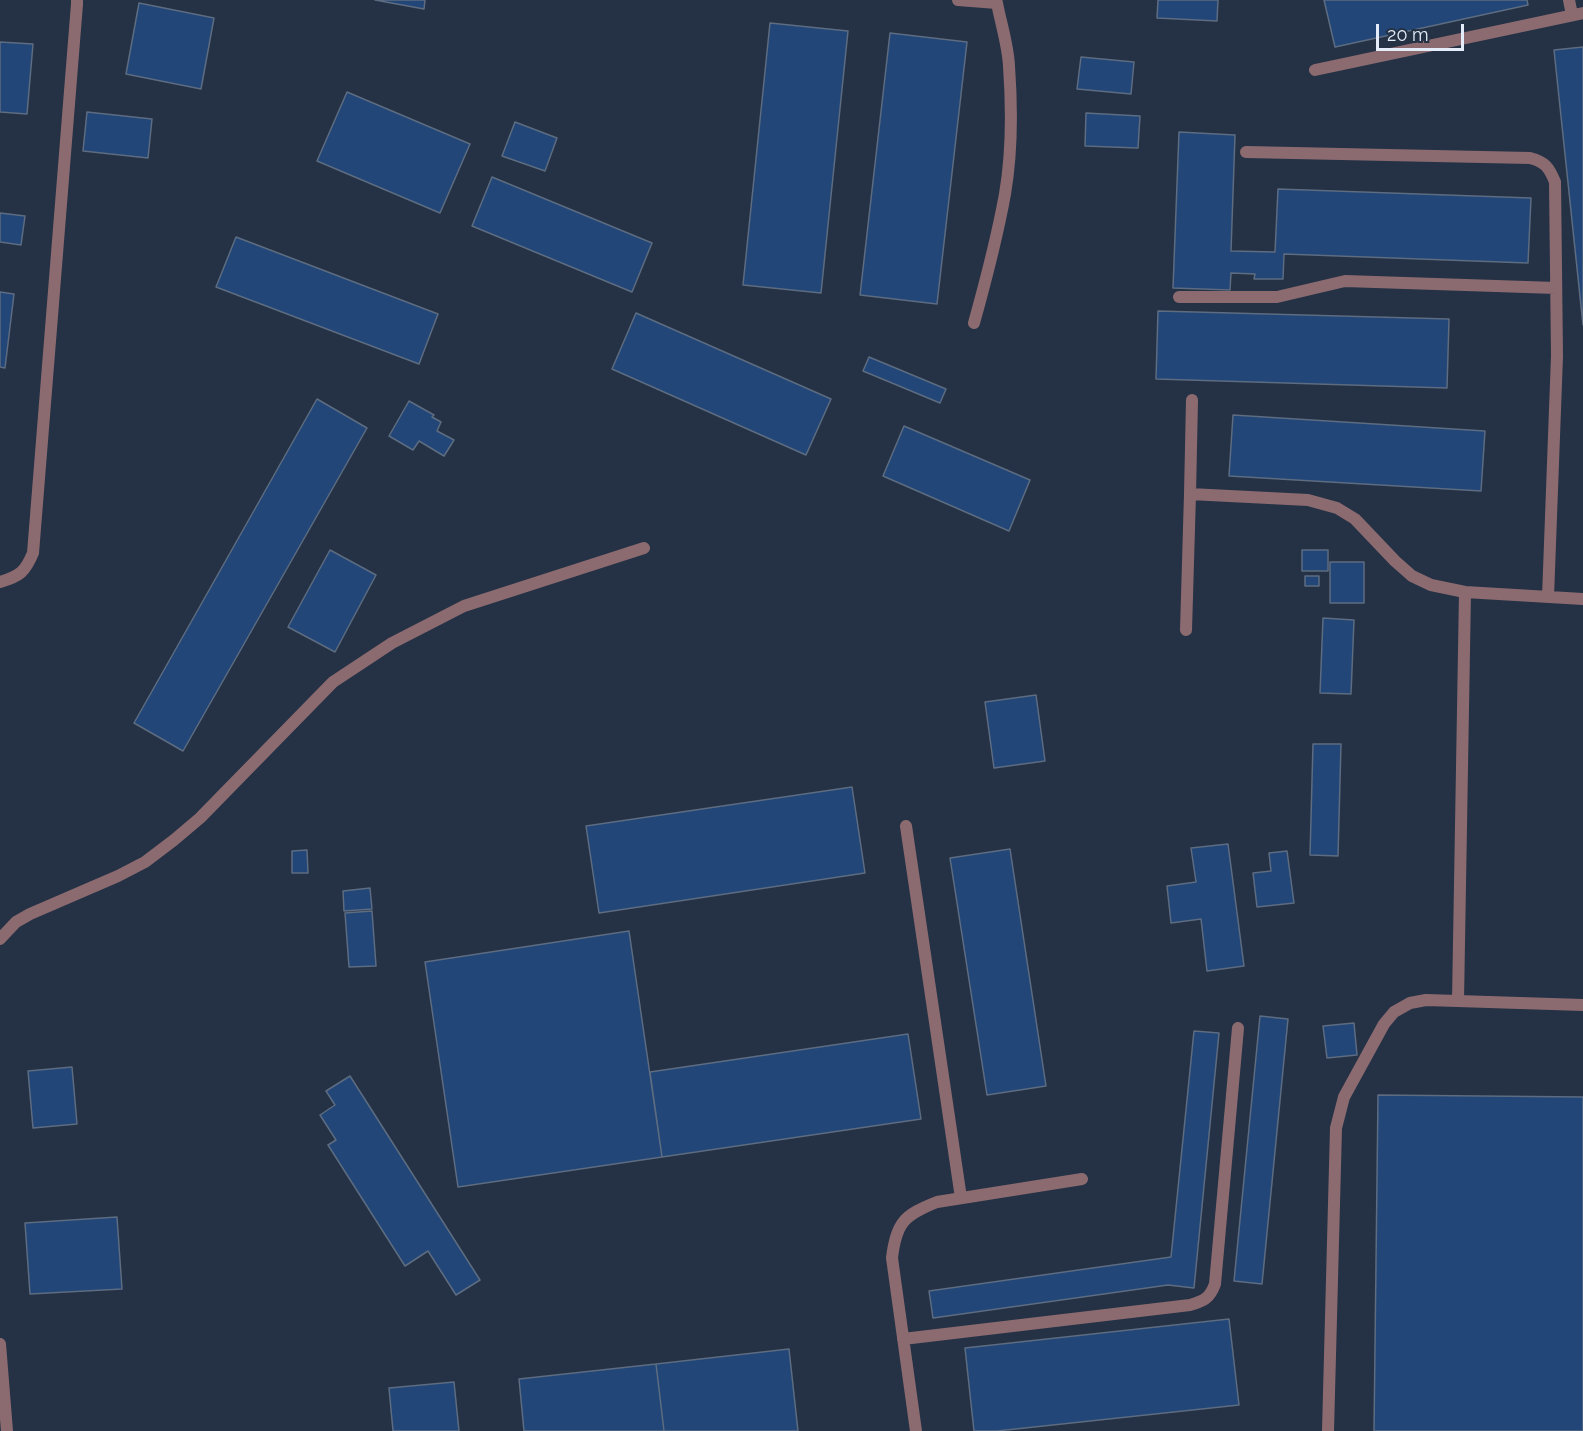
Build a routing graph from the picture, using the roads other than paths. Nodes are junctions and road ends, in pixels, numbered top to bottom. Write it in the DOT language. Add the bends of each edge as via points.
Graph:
graph roads {
  1 [pos="958,0"];
  2 [pos="1569,0"];
  3 [pos="77,2"];
  4 [pos="1000,2"];
  5 [pos="1577,14"];
  6 [pos="1315,69"];
  7 [pos="1246,152"];
  8 [pos="1556,288"];
  9 [pos="1179,297"];
  10 [pos="974,323"];
  11 [pos="1192,400"];
  12 [pos="1190,495"];
  13 [pos="644,548"];
  14 [pos="0,582"];
  15 [pos="1465,592"];
  16 [pos="1548,597"];
  17 [pos="1583,598"];
  18 [pos="1186,630"];
  19 [pos="906,826"];
  20 [pos="0,939"];
  21 [pos="1458,1001"];
  22 [pos="1583,1005"];
  23 [pos="1238,1028"];
  24 [pos="1082,1179"];
  25 [pos="961,1198"];
  26 [pos="903,1339"];
  27 [pos="0,1344"];
  28 [pos="7,1431"];
  29 [pos="916,1431"];
  30 [pos="1328,1431"];
  1 -- 4 [label="lane"];
  2 -- 5 [label="lane"];
  3 -- 14 [label="lane" via="33,553 26,569"];
  4 -- 10 [label="lane" via="1009,64 1009,152 997,236"];
  5 -- 6 [label="lane"];
  7 -- 8 [label="lane" via="1541,161 1554,182"];
  8 -- 9 [label="lane" via="1345,281 1277,297"];
  8 -- 16 [label="lane"];
  11 -- 12 [label="lane"];
  12 -- 15 [label="lane" via="1308,500 1337,508 1354,519 1412,576 1431,585"];
  12 -- 18 [label="lane"];
  13 -- 20 [label="lane" via="464,606 392,643 333,682 200,818 145,862 30,914"];
  15 -- 16 [label="lane"];
  15 -- 21 [label="lane"];
  16 -- 17 [label="lane"];
  19 -- 25 [label="lane"];
  21 -- 22 [label="lane"];
  21 -- 30 [label="lane" via="1426,1000 1394,1012 1344,1097 1336,1128"];
  23 -- 26 [label="lane" via="1211,1294 1190,1305"];
  24 -- 25 [label="lane"];
  25 -- 26 [label="lane" via="920,1209 897,1230 892,1258"];
  26 -- 29 [label="lane"];
  27 -- 28 [label="lane"];
}
